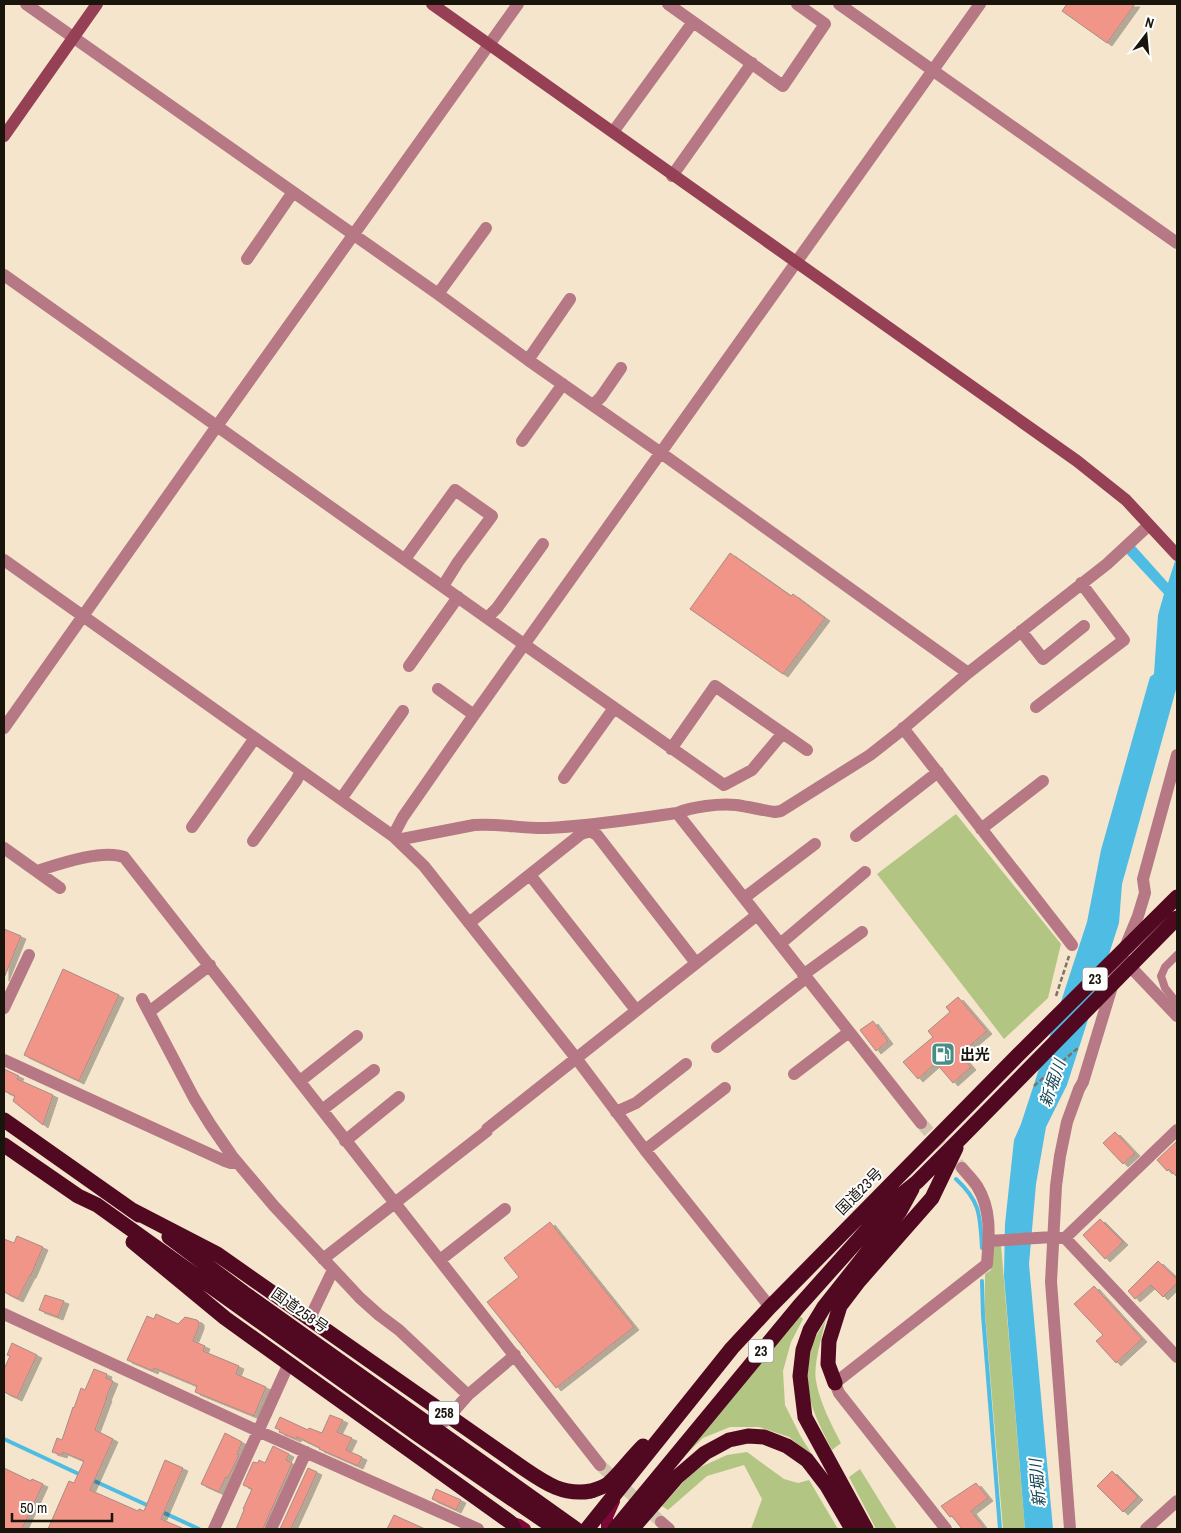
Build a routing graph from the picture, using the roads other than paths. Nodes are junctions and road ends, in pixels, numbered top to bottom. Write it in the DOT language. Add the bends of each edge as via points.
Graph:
graph roads {
  1 [pos="26,4"];
  2 [pos="97,4"];
  3 [pos="432,4"];
  4 [pos="518,4"];
  5 [pos="668,4"];
  6 [pos="797,4"];
  7 [pos="839,4"];
  8 [pos="980,4"];
  9 [pos="693,22"];
  10 [pos="73,37"];
  11 [pos="489,45"];
  12 [pos="752,63"];
  13 [pos="933,70"];
  14 [pos="614,132"];
  15 [pos="4,136"];
  16 [pos="672,176"];
  17 [pos="293,192"];
  18 [pos="486,228"];
  19 [pos="354,235"];
  20 [pos="1177,243"];
  21 [pos="246,259"];
  22 [pos="796,262"];
  23 [pos="4,275"];
  24 [pos="438,294"];
  25 [pos="570,299"];
  26 [pos="528,360"];
  27 [pos="621,368"];
  28 [pos="563,384"];
  29 [pos="593,405"];
  30 [pos="216,426"];
  31 [pos="522,441"];
  32 [pos="662,453"];
  33 [pos="1149,525"];
  34 [pos="543,544"];
  35 [pos="1175,553"];
  36 [pos="405,559"];
  37 [pos="4,560"];
  38 [pos="1081,584"];
  39 [pos="443,586"];
  40 [pos="458,597"];
  41 [pos="83,616"];
  42 [pos="488,618"];
  43 [pos="1084,626"];
  44 [pos="1020,631"];
  45 [pos="525,645"];
  46 [pos="409,666"];
  47 [pos="968,673"];
  48 [pos="438,690"];
  49 [pos="1036,707"];
  50 [pos="614,708"];
  51 [pos="403,711"];
  52 [pos="474,715"];
  53 [pos="4,728"];
  54 [pos="903,728"];
  55 [pos="782,734"];
  56 [pos="255,738"];
  57 [pos="672,748"];
  58 [pos="806,750"];
  59 [pos="1177,755"];
  60 [pos="301,771"];
  61 [pos="938,772"];
  62 [pos="564,778"];
  63 [pos="1043,781"];
  64 [pos="724,785"];
  65 [pos="341,799"];
  66 [pos="724,804"];
  67 [pos="677,813"];
  68 [pos="192,827"];
  69 [pos="589,828"];
  70 [pos="981,829"];
  71 [pos="856,836"];
  72 [pos="395,838"];
  73 [pos="253,841"];
  74 [pos="814,844"];
  75 [pos="4,848"];
  76 [pos="37,871"];
  77 [pos="865,872"];
  78 [pos="530,875"];
  79 [pos="60,888"];
  80 [pos="744,898"];
  81 [pos="1175,900"];
  82 [pos="757,915"];
  83 [pos="1177,918"];
  84 [pos="469,923"];
  85 [pos="862,932"];
  86 [pos="780,944"];
  87 [pos="1072,946"];
  88 [pos="29,955"];
  89 [pos="1177,955"];
  90 [pos="1121,958"];
  91 [pos="696,963"];
  92 [pos="210,965"];
  93 [pos="805,976"];
  94 [pos="142,999"];
  95 [pos="4,1008"];
  96 [pos="1176,1008"];
  97 [pos="636,1010"];
  98 [pos="149,1012"];
  99 [pos="849,1032"];
  100 [pos="357,1036"];
  101 [pos="717,1047"];
  102 [pos="576,1058"];
  103 [pos="4,1060"];
  104 [pos="686,1064"];
  105 [pos="374,1070"];
  106 [pos="794,1074"];
  107 [pos="300,1081"];
  108 [pos="725,1088"];
  109 [pos="399,1097"];
  110 [pos="322,1110"];
  111 [pos="616,1112"];
  112 [pos="4,1120"];
  113 [pos="920,1123"];
  114 [pos="1177,1130"];
  115 [pos="961,1138"];
  116 [pos="345,1141"];
  117 [pos="4,1144"];
  118 [pos="645,1150"];
  119 [pos="238,1163"];
  120 [pos="962,1168"];
  121 [pos="917,1182"];
  122 [pos="78,1196"];
  123 [pos="395,1202"];
  124 [pos="505,1209"];
  125 [pos="132,1210"];
  126 [pos="1054,1238"];
  127 [pos="993,1241"];
  128 [pos="323,1259"];
  129 [pos="440,1260"];
  130 [pos="333,1270"];
  131 [pos="770,1307"];
  132 [pos="4,1314"];
  133 [pos="310,1318"];
  134 [pos="732,1348"];
  135 [pos="515,1355"];
  136 [pos="1177,1357"];
  137 [pos="289,1363"];
  138 [pos="835,1383"];
  139 [pos="468,1395"];
  140 [pos="447,1418"];
  141 [pos="258,1431"];
  142 [pos="306,1452"];
  143 [pos="600,1465"];
  144 [pos="617,1493"];
  145 [pos="1177,1501"];
  146 [pos="554,1523"];
  147 [pos="512,1526"];
  148 [pos="214,1529"];
  149 [pos="271,1529"];
  150 [pos="478,1529"];
  151 [pos="525,1529"];
  152 [pos="576,1529"];
  153 [pos="587,1529"];
  154 [pos="607,1529"];
  155 [pos="615,1529"];
  156 [pos="632,1529"];
  157 [pos="852,1529"];
  158 [pos="866,1529"];
  159 [pos="946,1529"];
  160 [pos="1070,1529"];
  161 [pos="1146,1529"];
  1 -- 10 [label="street"];
  2 -- 10 [label="street"];
  3 -- 11 [label="street"];
  4 -- 11 [label="street"];
  5 -- 9 [label="street"];
  6 -- 12 [label="street" via="825,24 783,86"];
  7 -- 13 [label="street"];
  8 -- 13 [label="street"];
  9 -- 12 [label="street"];
  9 -- 14 [label="street"];
  10 -- 15 [label="street"];
  10 -- 17 [label="street"];
  11 -- 14 [label="street"];
  11 -- 19 [label="street"];
  12 -- 16 [label="street"];
  13 -- 20 [label="street"];
  13 -- 22 [label="street"];
  14 -- 16 [label="street"];
  16 -- 22 [label="street"];
  17 -- 19 [label="street"];
  17 -- 21 [label="street"];
  18 -- 24 [label="street"];
  19 -- 24 [label="street"];
  19 -- 30 [label="street"];
  22 -- 32 [label="street"];
  22 -- 33 [label="street" via="1077,462 1126,500"];
  23 -- 30 [label="street"];
  24 -- 26 [label="street"];
  25 -- 26 [label="street"];
  26 -- 28 [label="street"];
  27 -- 29 [label="street"];
  28 -- 29 [label="street"];
  28 -- 31 [label="street"];
  29 -- 32 [label="street"];
  30 -- 36 [label="street"];
  30 -- 41 [label="street"];
  32 -- 45 [label="street"];
  32 -- 47 [label="street"];
  33 -- 35 [label="street"];
  33 -- 38 [label="street"];
  34 -- 42 [label="street"];
  36 -- 39 [label="street"];
  36 -- 39 [label="street" via="455,490 492,516"];
  37 -- 41 [label="street"];
  38 -- 44 [label="street"];
  38 -- 49 [label="street" via="1124,640"];
  39 -- 40 [label="street"];
  40 -- 42 [label="street"];
  40 -- 46 [label="street"];
  41 -- 53 [label="street"];
  41 -- 56 [label="street"];
  42 -- 45 [label="street"];
  43 -- 44 [label="street" via="1043,659"];
  44 -- 47 [label="street"];
  45 -- 50 [label="street"];
  45 -- 52 [label="street"];
  47 -- 54 [label="street"];
  48 -- 52 [label="street"];
  50 -- 57 [label="street"];
  50 -- 62 [label="street"];
  51 -- 65 [label="street"];
  52 -- 72 [label="street" via="403,817"];
  54 -- 61 [label="street"];
  54 -- 66 [label="street" via="870,755 781,811"];
  55 -- 57 [label="street" via="715,686"];
  55 -- 58 [label="street"];
  55 -- 64 [label="street" via="752,770"];
  56 -- 60 [label="street"];
  56 -- 68 [label="street"];
  57 -- 64 [label="street"];
  59 -- 90 [label="street" via="1143,879 1145,893"];
  60 -- 65 [label="street"];
  60 -- 73 [label="street"];
  61 -- 70 [label="street"];
  61 -- 71 [label="street"];
  63 -- 70 [label="street"];
  64 -- 66 [label="street"];
  65 -- 72 [label="street"];
  66 -- 67 [label="street"];
  67 -- 69 [label="street"];
  67 -- 80 [label="street"];
  69 -- 72 [label="street" via="480,824"];
  69 -- 78 [label="street"];
  69 -- 91 [label="street"];
  70 -- 87 [label="street"];
  72 -- 84 [label="street" via="424,866"];
  74 -- 80 [label="street"];
  75 -- 76 [label="street"];
  76 -- 79 [label="street"];
  76 -- 92 [label="street" via="76,859 111,855 124,857"];
  77 -- 86 [label="street"];
  78 -- 84 [label="street"];
  78 -- 97 [label="street"];
  80 -- 82 [label="street"];
  81 -- 131 [label="highway, 国道23号 / 23"];
  82 -- 86 [label="street"];
  82 -- 91 [label="street"];
  83 -- 115 [label="highway, 国道23号 / 23"];
  84 -- 102 [label="street"];
  85 -- 93 [label="street"];
  86 -- 93 [label="street"];
  88 -- 95 [label="street"];
  89 -- 96 [label="lane" via="1161,976"];
  90 -- 96 [label="street"];
  90 -- 126 [label="street" via="1083,1082 1067,1122 1056,1186"];
  91 -- 97 [label="street"];
  92 -- 98 [label="street"];
  92 -- 107 [label="street"];
  93 -- 99 [label="street"];
  93 -- 101 [label="street"];
  94 -- 98 [label="street"];
  97 -- 102 [label="street"];
  98 -- 119 [label="street" via="198,1104"];
  99 -- 106 [label="street"];
  99 -- 113 [label="street"];
  100 -- 107 [label="street"];
  102 -- 111 [label="street"];
  102 -- 123 [label="street"];
  103 -- 119 [label="street" via="225,1161"];
  104 -- 111 [label="street" via="636,1102"];
  105 -- 110 [label="street"];
  107 -- 110 [label="street"];
  108 -- 118 [label="street"];
  109 -- 116 [label="street"];
  110 -- 116 [label="street"];
  111 -- 118 [label="street"];
  112 -- 125 [label="highway, 国道258号 / 258"];
  114 -- 126 [label="street"];
  115 -- 121 [label="highway, 国道23号 / 23"];
  115 -- 138 [label="highway" via="932,1198 840,1306 829,1341 828,1364"];
  116 -- 123 [label="street"];
  117 -- 122 [label="highway, 国道258号 / 258"];
  118 -- 131 [label="street"];
  119 -- 128 [label="street"];
  120 -- 127 [label="street" via="986,1204"];
  121 -- 155 [label="highway, 国道23号 / 23" via="892,1202 799,1306"];
  121 -- 158 [label="highway" via="900,1211 824,1307 803,1350 800,1376 806,1417"];
  122 -- 137 [label="highway, 258" via="225,1318"];
  122 -- 146 [label="highway, 国道258号 / 258" via="97,1205 417,1434"];
  123 -- 128 [label="street"];
  123 -- 129 [label="street"];
  124 -- 129 [label="street"];
  125 -- 133 [label="highway, 258" via="217,1254"];
  125 -- 146 [label="highway, 国道258号 / 258"];
  126 -- 127 [label="street"];
  126 -- 136 [label="street"];
  126 -- 160 [label="street" via="1051,1282"];
  127 -- 138 [label="street" via="987,1264"];
  128 -- 130 [label="street"];
  129 -- 135 [label="street"];
  130 -- 133 [label="street"];
  130 -- 139 [label="street" via="366,1304 399,1330"];
  131 -- 134 [label="highway, 国道23号 / 23"];
  132 -- 141 [label="street"];
  133 -- 140 [label="highway, 258"];
  134 -- 140 [label="highway, 258" via="608,1484 598,1489 574,1493 559,1489"];
  134 -- 144 [label="highway, 国道23号 / 23"];
  135 -- 139 [label="street"];
  135 -- 143 [label="street"];
  137 -- 141 [label="street"];
  137 -- 147 [label="highway, 258" via="422,1452"];
  138 -- 159 [label="street" via="839,1393"];
  139 -- 140 [label="street"];
  141 -- 142 [label="street"];
  141 -- 148 [label="street"];
  142 -- 149 [label="street"];
  142 -- 150 [label="street"];
  144 -- 153 [label="highway, 国道23号 / 23"];
  144 -- 154 [label="main road" via="607,1517"];
  145 -- 161 [label="street"];
  146 -- 152 [label="highway, 国道258号 / 258"];
  147 -- 151 [label="main road"];
  156 -- 157 [label="highway" via="677,1477 705,1453 729,1440 748,1436 787,1446 807,1460 827,1486"];
}
